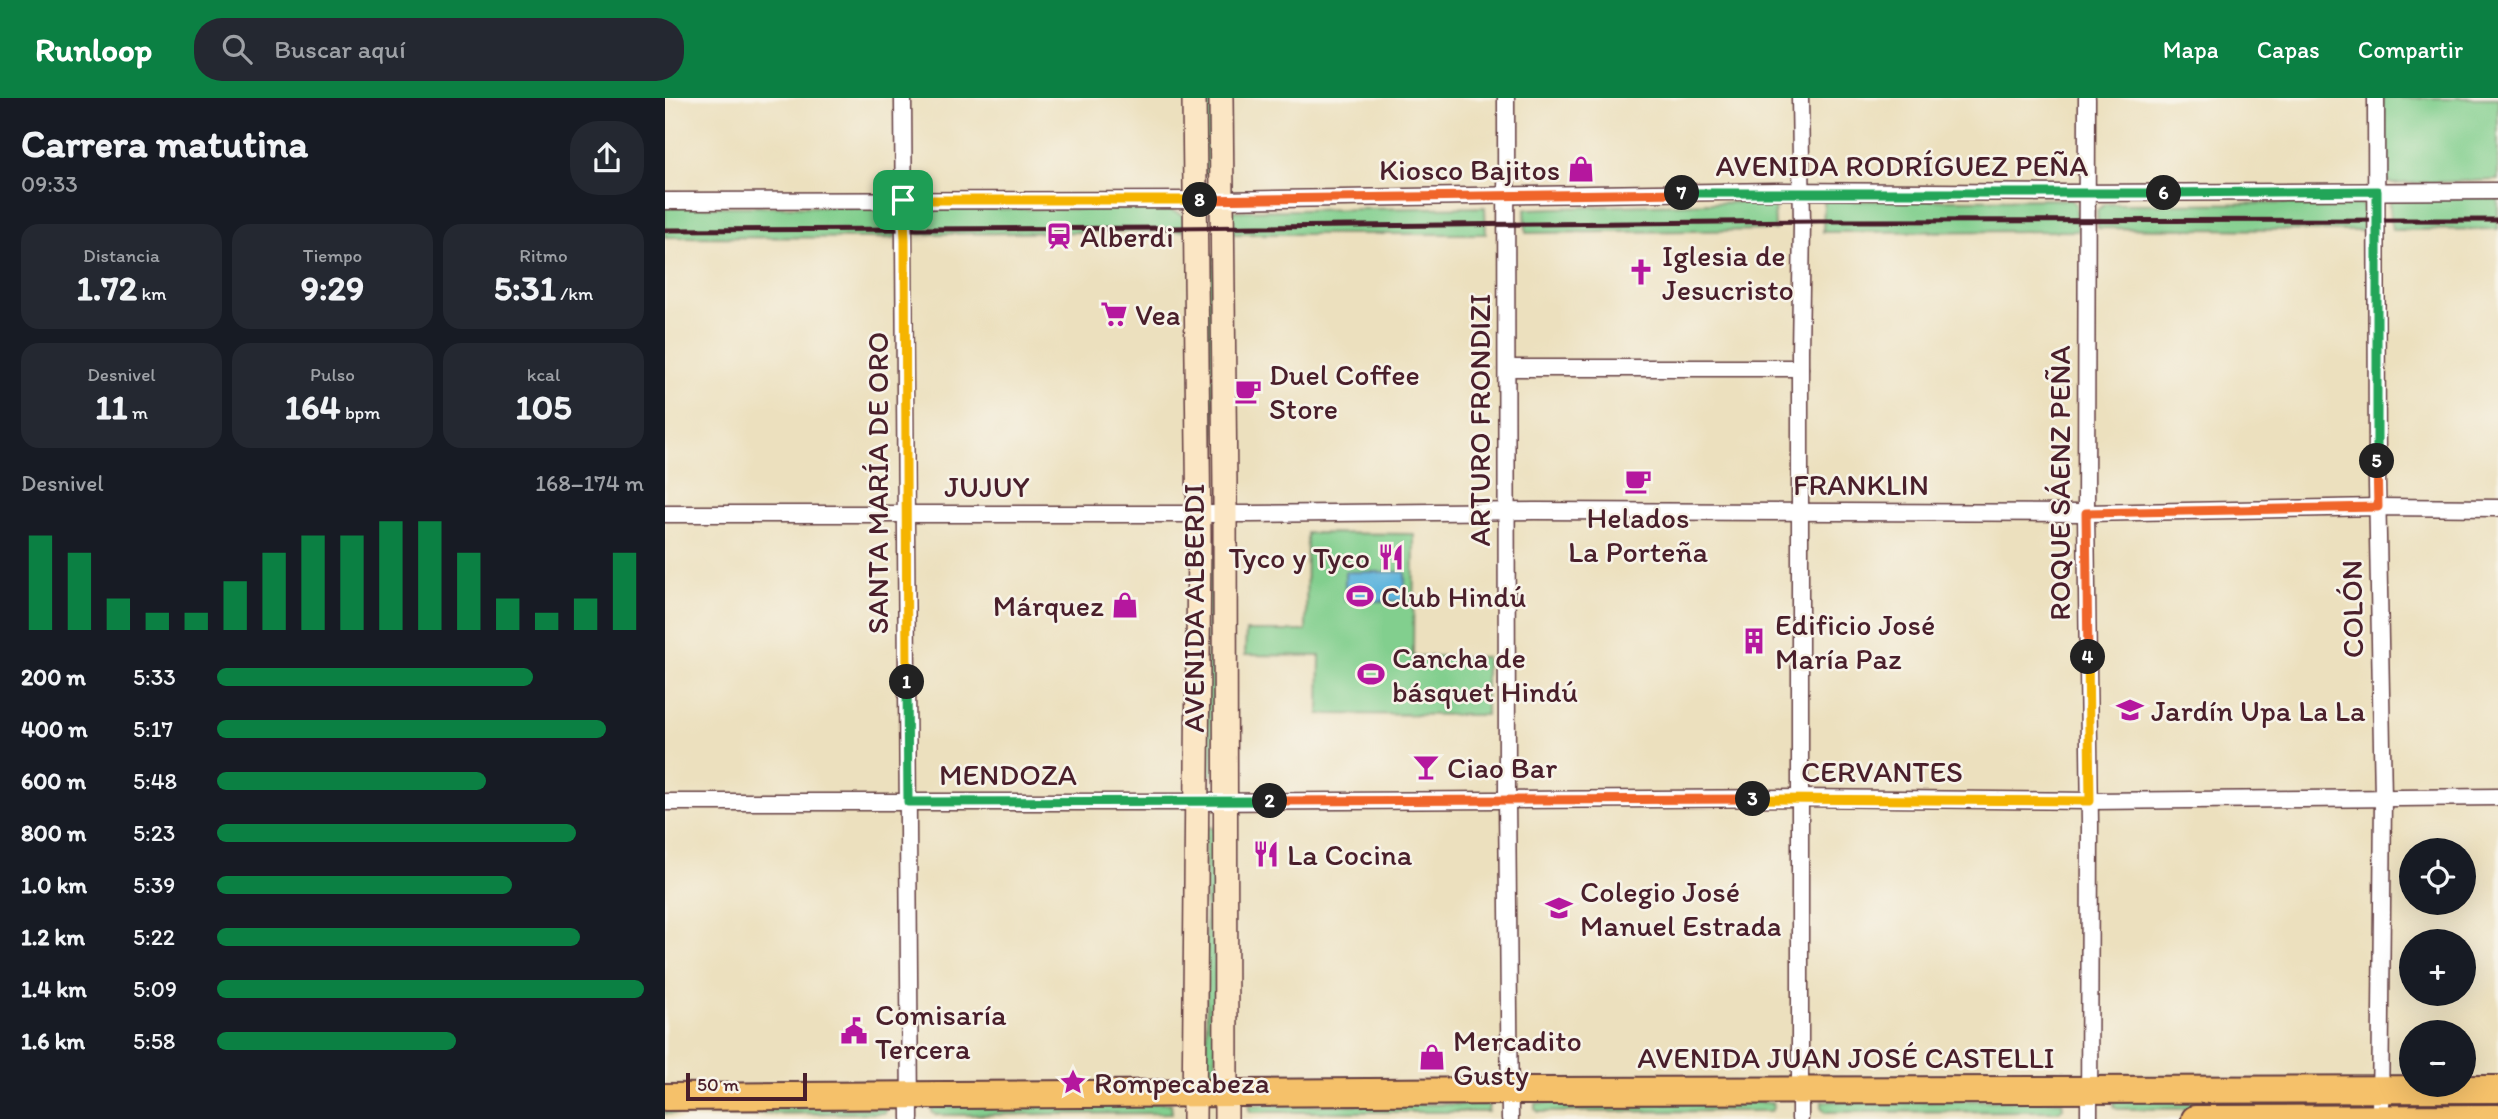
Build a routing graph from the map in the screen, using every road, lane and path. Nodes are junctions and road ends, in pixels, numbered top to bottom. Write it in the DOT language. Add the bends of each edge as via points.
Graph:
graph roads {
  1 [pos="903,98"];
  2 [pos="1194,98"];
  3 [pos="1220,98"];
  4 [pos="1506,98"];
  5 [pos="1800,98"];
  6 [pos="2087,98"];
  7 [pos="2376,98"];
  8 [pos="2377,191"];
  9 [pos="2498,191"];
  10 [pos="1801,192"];
  11 [pos="2086,193"];
  12 [pos="1506,196"];
  13 [pos="903,200"];
  14 [pos="1195,200"];
  15 [pos="1222,200"];
  16 [pos="665,201"];
  17 [pos="1507,368"];
  18 [pos="1800,369"];
  19 [pos="2378,507"];
  20 [pos="2498,508"];
  21 [pos="1508,511"];
  22 [pos="1800,511"];
  23 [pos="2086,513"];
  24 [pos="665,514"];
  25 [pos="905,514"];
  26 [pos="1198,514"];
  27 [pos="1224,514"];
  28 [pos="2498,797"];
  29 [pos="2383,798"];
  30 [pos="1507,799"];
  31 [pos="1801,799"];
  32 [pos="2090,801"];
  33 [pos="665,802"];
  34 [pos="908,802"];
  35 [pos="1195,802"];
  36 [pos="1224,802"];
  37 [pos="2381,1088"];
  38 [pos="2090,1089"];
  39 [pos="2498,1089"];
  40 [pos="1800,1090"];
  41 [pos="1510,1091"];
  42 [pos="665,1097"];
  43 [pos="910,1107"];
  44 [pos="1194,1107"];
  45 [pos="1226,1107"];
  46 [pos="2380,1118"];
  47 [pos="2498,1118"];
  48 [pos="1510,1119"];
  49 [pos="1800,1119"];
  50 [pos="2089,1119"];
  51 [pos="2195,1119"];
  1 -- 13 [label="street, SANTA MARÍA DE ORO"];
  2 -- 14 [label="main road, AVENIDA ALBERDI"];
  3 -- 15 [label="main road, AVENIDA ALBERDI"];
  4 -- 12 [label="street, ARTURO FRONDIZI"];
  5 -- 10 [label="street"];
  6 -- 11 [label="street, ROQUE SÁENZ PEÑA"];
  7 -- 8 [label="street, COLÓN"];
  8 -- 9 [label="street, AVENIDA RODRÍGUEZ PEÑA"];
  8 -- 11 [label="street, AVENIDA RODRÍGUEZ PEÑA"];
  8 -- 19 [label="street, COLÓN"];
  10 -- 11 [label="street, AVENIDA RODRÍGUEZ PEÑA"];
  10 -- 12 [label="street, AVENIDA RODRÍGUEZ PEÑA"];
  10 -- 18 [label="street"];
  11 -- 23 [label="street, ROQUE SÁENZ PEÑA"];
  12 -- 15 [label="street, AVENIDA RODRÍGUEZ PEÑA"];
  12 -- 17 [label="street, ARTURO FRONDIZI"];
  13 -- 14 [label="street, AVENIDA RODRÍGUEZ PEÑA"];
  13 -- 16 [label="street, AVENIDA RODRÍGUEZ PEÑA"];
  13 -- 25 [label="street, SANTA MARÍA DE ORO"];
  14 -- 15 [label="street, AVENIDA RODRÍGUEZ PEÑA"];
  14 -- 26 [label="main road, AVENIDA ALBERDI"];
  15 -- 27 [label="main road, AVENIDA ALBERDI"];
  17 -- 18 [label="street"];
  17 -- 21 [label="street, ARTURO FRONDIZI"];
  18 -- 22 [label="street"];
  19 -- 20 [label="street, FRANKLIN"];
  19 -- 23 [label="street, FRANKLIN"];
  19 -- 29 [label="street, COLÓN"];
  21 -- 22 [label="street, FRANKLIN"];
  21 -- 27 [label="street, FRANKLIN"];
  21 -- 30 [label="street, ARTURO FRONDIZI"];
  22 -- 23 [label="street, FRANKLIN"];
  22 -- 31 [label="street"];
  23 -- 32 [label="street, ROQUE SÁENZ PEÑA"];
  24 -- 25 [label="street, JUJUY"];
  25 -- 26 [label="street, JUJUY"];
  25 -- 34 [label="street, SANTA MARÍA DE ORO"];
  26 -- 27 [label="street, JUJUY"];
  26 -- 35 [label="main road, AVENIDA ALBERDI"];
  27 -- 36 [label="main road, AVENIDA ALBERDI"];
  28 -- 29 [label="street, CERVANTES"];
  29 -- 32 [label="street, CERVANTES"];
  29 -- 37 [label="street, COLÓN"];
  30 -- 31 [label="street, CERVANTES"];
  30 -- 36 [label="street, CERVANTES"];
  30 -- 41 [label="street, ARTURO FRONDIZI"];
  31 -- 32 [label="street, CERVANTES"];
  31 -- 40 [label="street"];
  32 -- 38 [label="street, ROQUE SÁENZ PEÑA"];
  33 -- 34 [label="street, MENDOZA"];
  34 -- 35 [label="street, MENDOZA"];
  34 -- 43 [label="street, SANTA MARÍA DE ORO"];
  35 -- 36 [label="street, MENDOZA"];
  35 -- 44 [label="main road, AVENIDA ALBERDI"];
  36 -- 45 [label="main road, AVENIDA ALBERDI"];
  37 -- 38 [label="main road, AVENIDA JUAN JOSÉ CASTELLI"];
  37 -- 39 [label="main road, AVENIDA JUAN JOSÉ CASTELLI"];
  37 -- 46 [label="street, COLÓN"];
  38 -- 40 [label="main road, AVENIDA JUAN JOSÉ CASTELLI"];
  38 -- 50 [label="street, ROQUE SÁENZ PEÑA"];
  40 -- 41 [label="main road, AVENIDA JUAN JOSÉ CASTELLI"];
  40 -- 49 [label="street"];
  41 -- 45 [label="main road, AVENIDA JUAN JOSÉ CASTELLI"];
  41 -- 48 [label="street, ARTURO FRONDIZI"];
  42 -- 43 [label="main road, AVENIDA JUAN JOSÉ CASTELLI"];
  43 -- 44 [label="main road, AVENIDA JUAN JOSÉ CASTELLI"];
  44 -- 45 [label="main road, AVENIDA JUAN JOSÉ CASTELLI"];
  46 -- 47 [label="main road"];
  46 -- 51 [label="main road"];
}
